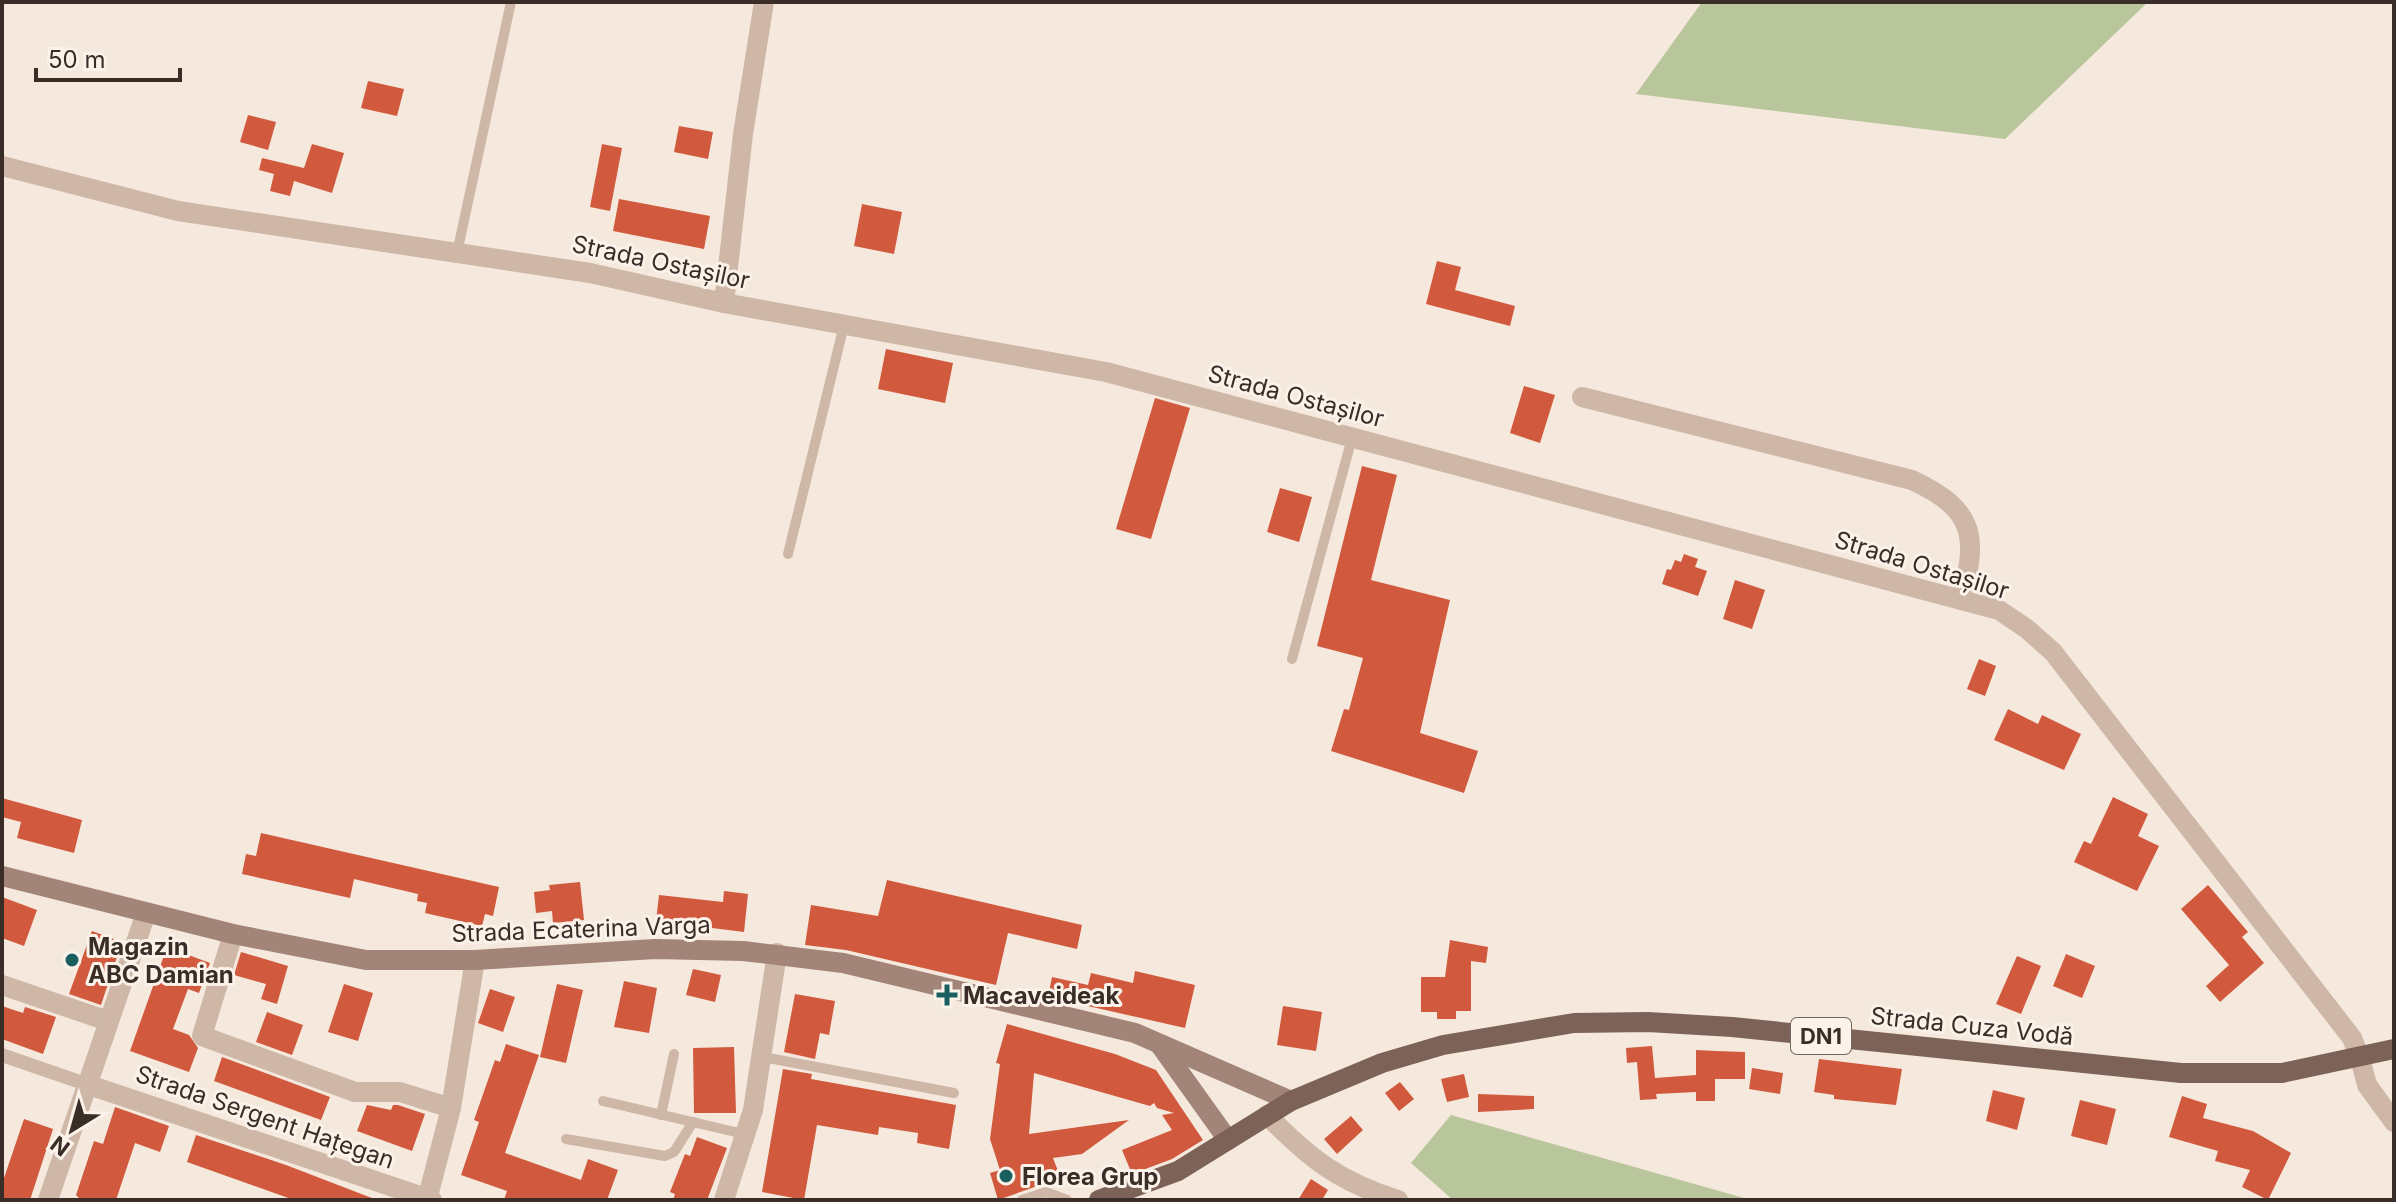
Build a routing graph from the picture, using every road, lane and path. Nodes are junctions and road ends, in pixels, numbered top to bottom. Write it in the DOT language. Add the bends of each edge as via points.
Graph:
graph roads {
  1 [pos="511,2"];
  2 [pos="764,2"];
  3 [pos="2,166"];
  4 [pos="457,253"];
  5 [pos="724,303"];
  6 [pos="844,325"];
  7 [pos="1582,397"];
  8 [pos="1352,438"];
  9 [pos="788,554"];
  10 [pos="1961,600"];
  11 [pos="1292,659"];
  12 [pos="2,876"];
  13 [pos="146,913"];
  14 [pos="233,934"];
  15 [pos="777,953"];
  16 [pos="475,960"];
  17 [pos="2,985"];
  18 [pos="108,1021"];
  19 [pos="1160,1045"];
  20 [pos="2394,1049"];
  21 [pos="674,1054"];
  22 [pos="2,1055"];
  23 [pos="763,1057"];
  24 [pos="2360,1058"];
  25 [pos="86,1084"];
  26 [pos="954,1093"];
  27 [pos="603,1101"];
  28 [pos="1291,1101"];
  29 [pos="451,1108"];
  30 [pos="661,1115"];
  31 [pos="1267,1115"];
  32 [pos="693,1122"];
  33 [pos="2394,1122"];
  34 [pos="748,1135"];
  35 [pos="566,1139"];
  36 [pos="1228,1140"];
  37 [pos="1346,1192"];
  38 [pos="48,1200"];
  39 [pos="429,1200"];
  40 [pos="724,1200"];
  41 [pos="1022,1200"];
  42 [pos="1067,1200"];
  43 [pos="1099,1200"];
  44 [pos="1398,1200"];
  1 -- 4 [label="lane"];
  2 -- 5 [label="street"];
  3 -- 4 [label="street, Strada Ostașilor" via="178,211"];
  4 -- 5 [label="street, Strada Ostașilor" via="590,273"];
  5 -- 6 [label="street, Strada Ostașilor"];
  6 -- 8 [label="street, Strada Ostașilor" via="1106,372"];
  6 -- 9 [label="lane"];
  7 -- 10 [label="street" via="1912,480 1936,492 1968,524 1972,547"];
  8 -- 10 [label="street, Strada Ostașilor"];
  8 -- 11 [label="lane"];
  10 -- 24 [label="street, Strada Ostașilor" via="1999,610 2053,652 2352,1038"];
  12 -- 13 [label="main road, Strada Ecaterina Varga"];
  13 -- 14 [label="main road, Strada Ecaterina Varga"];
  13 -- 18 [label="street"];
  14 -- 16 [label="main road, Strada Ecaterina Varga" via="366,960"];
  14 -- 29 [label="street" via="202,1036 355,1092 400,1092"];
  15 -- 16 [label="main road, Strada Ecaterina Varga" via="655,949"];
  15 -- 19 [label="main road, Strada Ecaterina Varga" via="1059,1013"];
  15 -- 23 [label="street"];
  16 -- 29 [label="street, Strada Sergent Hațegan"];
  17 -- 18 [label="street"];
  18 -- 25 [label="street"];
  19 -- 28 [label="main road, Strada Ecaterina Varga"];
  19 -- 36 [label="main road"];
  20 -- 24 [label="main road, Strada Cuza Vodă / DN1"];
  21 -- 30 [label="lane"];
  22 -- 25 [label="street, Strada Sergent Hațegan"];
  23 -- 26 [label="lane"];
  23 -- 34 [label="street"];
  24 -- 28 [label="main road, Strada Cuza Vodă / DN1" via="2282,1073 2181,1073 1732,1027 1574,1023 1428,1049"];
  24 -- 33 [label="street, Strada Ostașilor" via="2367,1085"];
  25 -- 38 [label="street"];
  25 -- 39 [label="street, Strada Sergent Hațegan"];
  27 -- 30 [label="lane"];
  28 -- 31 [label="main road, Strada Cuza Vodă / DN1"];
  29 -- 39 [label="street, Strada Sergent Hațegan"];
  30 -- 32 [label="lane"];
  31 -- 36 [label="main road, Strada Cuza Vodă / DN1"];
  31 -- 37 [label="street"];
  32 -- 34 [label="lane"];
  32 -- 35 [label="lane" via="674,1152 665,1156"];
  34 -- 40 [label="street"];
  36 -- 43 [label="main road, Strada Cuza Vodă / DN1" via="1178,1171"];
  37 -- 44 [label="street"];
  41 -- 42 [label="lane" via="1046,1192"];
}
